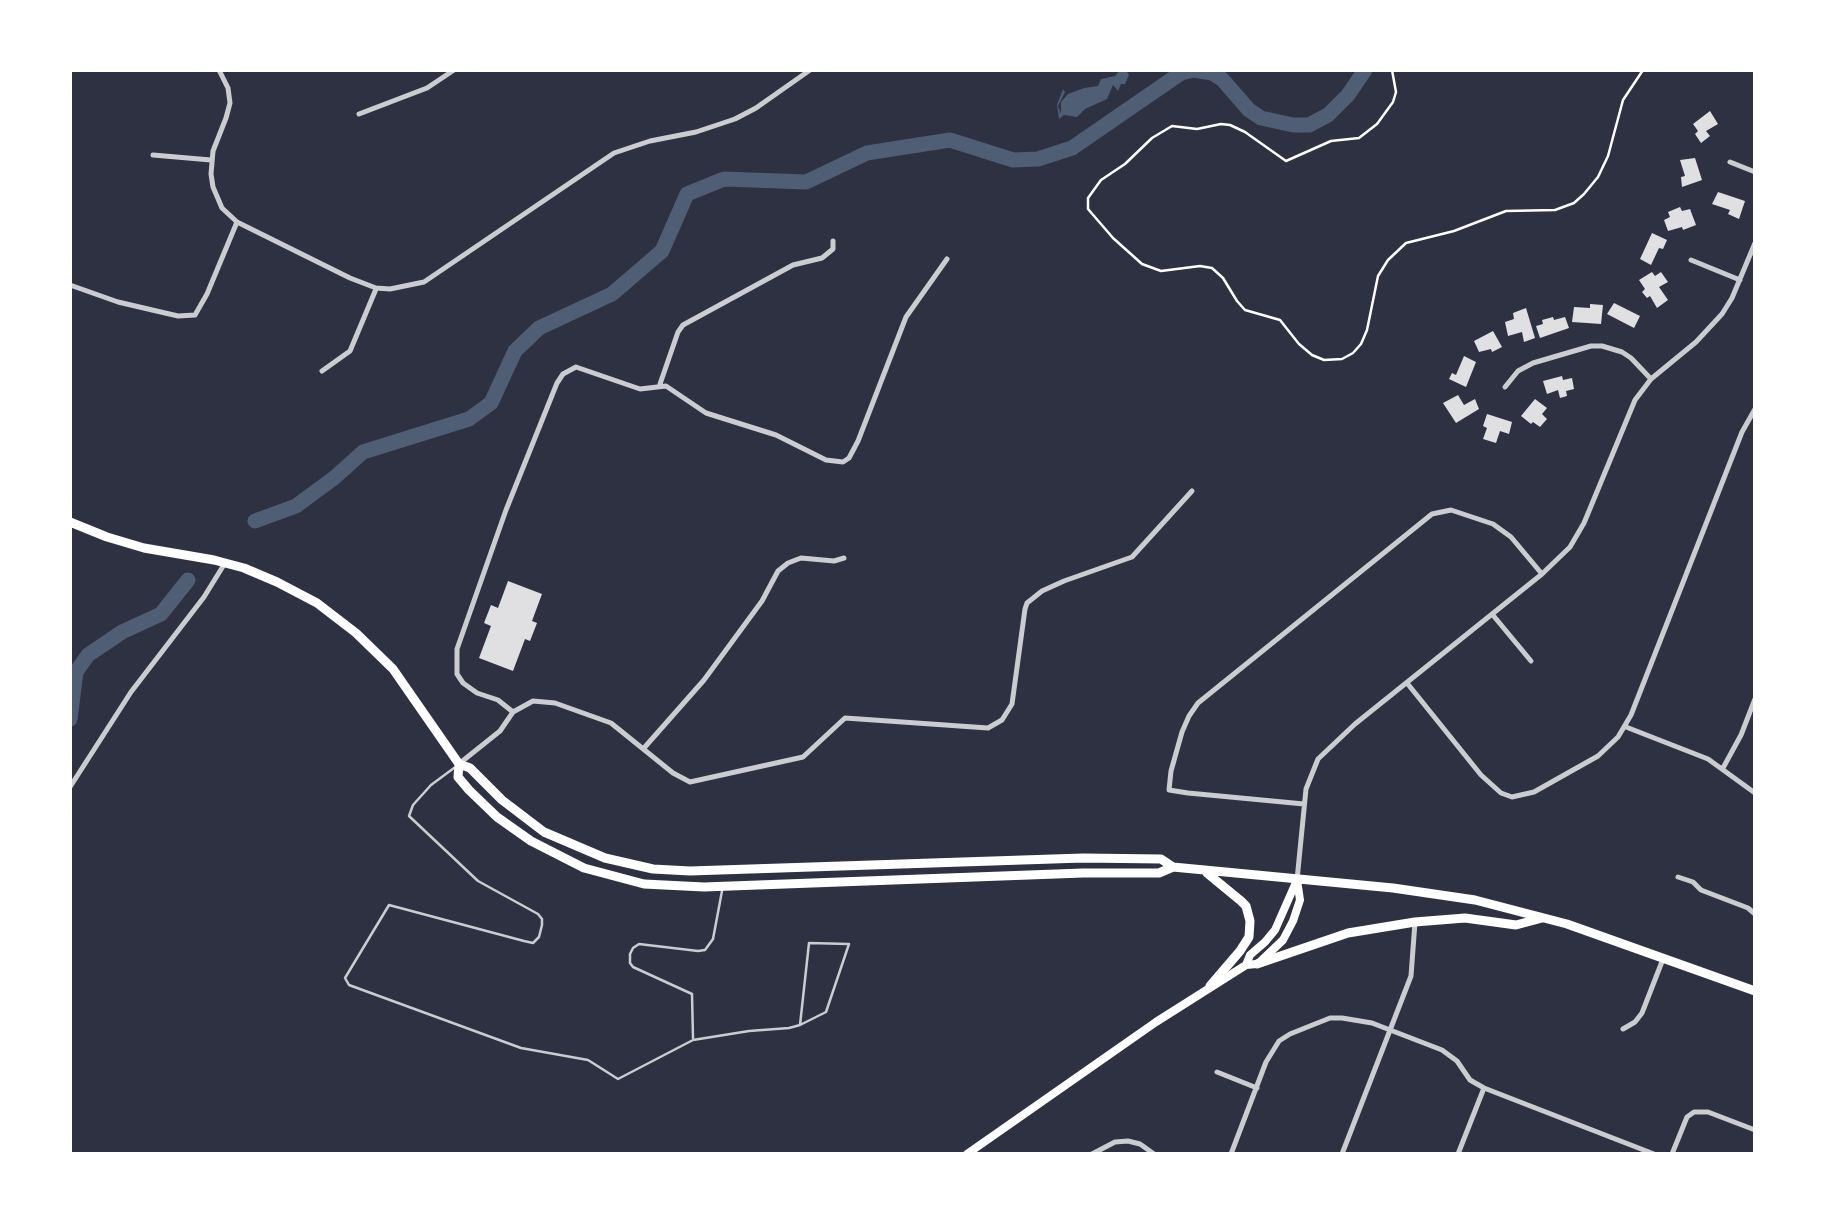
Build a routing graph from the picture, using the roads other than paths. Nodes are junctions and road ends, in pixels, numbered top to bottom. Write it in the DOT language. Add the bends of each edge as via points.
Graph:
graph roads {
  1 [pos="220,70"];
  2 [pos="454,70"];
  3 [pos="806,71"];
  4 [pos="359,114"];
  5 [pos="153,155"];
  6 [pos="211,160"];
  7 [pos="1730,162"];
  8 [pos="1755,172"];
  9 [pos="237,222"];
  10 [pos="833,241"];
  11 [pos="1755,243"];
  12 [pos="947,260"];
  13 [pos="1691,260"];
  14 [pos="1740,280"];
  15 [pos="70,285"];
  16 [pos="376,288"];
  17 [pos="322,371"];
  18 [pos="1651,379"];
  19 [pos="660,386"];
  20 [pos="1505,387"];
  21 [pos="1755,409"];
  22 [pos="1192,491"];
  23 [pos="70,522"];
  24 [pos="844,558"];
  25 [pos="225,563"];
  26 [pos="1542,574"];
  27 [pos="1492,614"];
  28 [pos="1531,661"];
  29 [pos="1406,683"];
  30 [pos="1755,699"];
  31 [pos="513,712"];
  32 [pos="1626,727"];
  33 [pos="644,748"];
  34 [pos="459,764"];
  35 [pos="1723,768"];
  36 [pos="70,788"];
  37 [pos="1755,794"];
  38 [pos="1304,804"];
  39 [pos="1173,868"];
  40 [pos="1204,872"];
  41 [pos="1678,877"];
  42 [pos="1297,880"];
  43 [pos="722,886"];
  44 [pos="1755,914"];
  45 [pos="1545,917"];
  46 [pos="1415,922"];
  47 [pos="1663,959"];
  48 [pos="1251,964"];
  49 [pos="1210,986"];
  50 [pos="1755,991"];
  51 [pos="800,1026"];
  52 [pos="1623,1029"];
  53 [pos="1390,1031"];
  54 [pos="694,1040"];
  55 [pos="1217,1072"];
  56 [pos="1257,1088"];
  57 [pos="1484,1088"];
  58 [pos="1755,1130"];
  59 [pos="967,1154"];
  60 [pos="1092,1154"];
  61 [pos="1154,1154"];
  62 [pos="1231,1154"];
  63 [pos="1342,1154"];
  64 [pos="1458,1154"];
  65 [pos="1654,1154"];
  66 [pos="1672,1154"];
  1 -- 6 [label="street" via="230,103"];
  2 -- 4 [label="street"];
  3 -- 16 [label="street" via="735,119 650,140 594,164 424,282"];
  5 -- 6 [label="street"];
  6 -- 9 [label="street" via="217,198"];
  7 -- 8 [label="street"];
  9 -- 15 [label="street" via="195,314 178,316"];
  9 -- 16 [label="street"];
  10 -- 19 [label="street" via="822,258 794,265 683,324"];
  11 -- 14 [label="street"];
  12 -- 19 [label="street" via="906,317 858,441 843,462 706,413"];
  13 -- 14 [label="street"];
  14 -- 18 [label="street" via="1711,328"];
  16 -- 17 [label="street" via="350,351"];
  18 -- 20 [label="street" via="1622,352 1590,346 1518,370"];
  18 -- 26 [label="street" via="1626,416 1577,537"];
  19 -- 31 [label="street" via="640,389 576,367 557,383 457,649 463,683"];
  21 -- 32 [label="street"];
  22 -- 33 [label="street" via="1132,557 1028,602 1012,704 995,726 845,718 802,757 698,782 681,778"];
  23 -- 25 [label="main road" via="144,548"];
  24 -- 33 [label="street" via="801,558 778,571 704,680"];
  25 -- 34 [label="main road" via="290,588 356,633 399,676"];
  25 -- 36 [label="street"];
  26 -- 27 [label="street"];
  26 -- 38 [label="street" via="1493,524 1451,510 1432,514 1198,703 1182,732 1169,790"];
  27 -- 28 [label="street"];
  27 -- 29 [label="street"];
  29 -- 32 [label="street" via="1490,786 1512,796 1534,792 1598,756"];
  29 -- 38 [label="street" via="1318,759"];
  30 -- 35 [label="street"];
  31 -- 33 [label="street" via="534,701 555,703 611,723"];
  31 -- 34 [label="street"];
  32 -- 35 [label="street"];
  34 -- 39 [label="main road" via="559,840 654,869 1109,857 1161,859"];
  34 -- 43 [label="main road" via="458,777 482,803 566,860 644,884"];
  34 -- 54 [label="lane" via="430,785 409,816 478,881 538,914 539,937 524,942 389,906 345,978 349,985 521,1048 588,1060 618,1080"];
  35 -- 37 [label="street"];
  38 -- 42 [label="street"];
  39 -- 40 [label="main road"];
  39 -- 43 [label="main road" via="1159,874"];
  40 -- 42 [label="main road"];
  40 -- 49 [label="main road" via="1242,901 1250,920 1240,951"];
  41 -- 44 [label="street"];
  42 -- 45 [label="main road" via="1448,895"];
  42 -- 48 [label="main road" via="1275,930 1250,955"];
  43 -- 54 [label="lane" via="706,950 639,944 630,954 633,967 692,994"];
  45 -- 46 [label="main road" via="1516,925 1465,918"];
  45 -- 47 [label="main road"];
  46 -- 48 [label="main road" via="1348,933"];
  46 -- 53 [label="street" via="1411,976"];
  47 -- 50 [label="main road"];
  47 -- 52 [label="street" via="1642,1013"];
  48 -- 49 [label="main road"];
  49 -- 59 [label="main road"];
  51 -- 51 [label="lane" via="826,1012 849,944 809,944"];
  51 -- 54 [label="lane"];
  53 -- 56 [label="street" via="1330,1018 1290,1034 1272,1051"];
  53 -- 57 [label="street" via="1450,1055"];
  53 -- 63 [label="street"];
  55 -- 56 [label="street"];
  56 -- 62 [label="street"];
  57 -- 64 [label="street"];
  57 -- 65 [label="street"];
  58 -- 66 [label="street" via="1694,1112"];
  60 -- 61 [label="street" via="1128,1142"];
}
